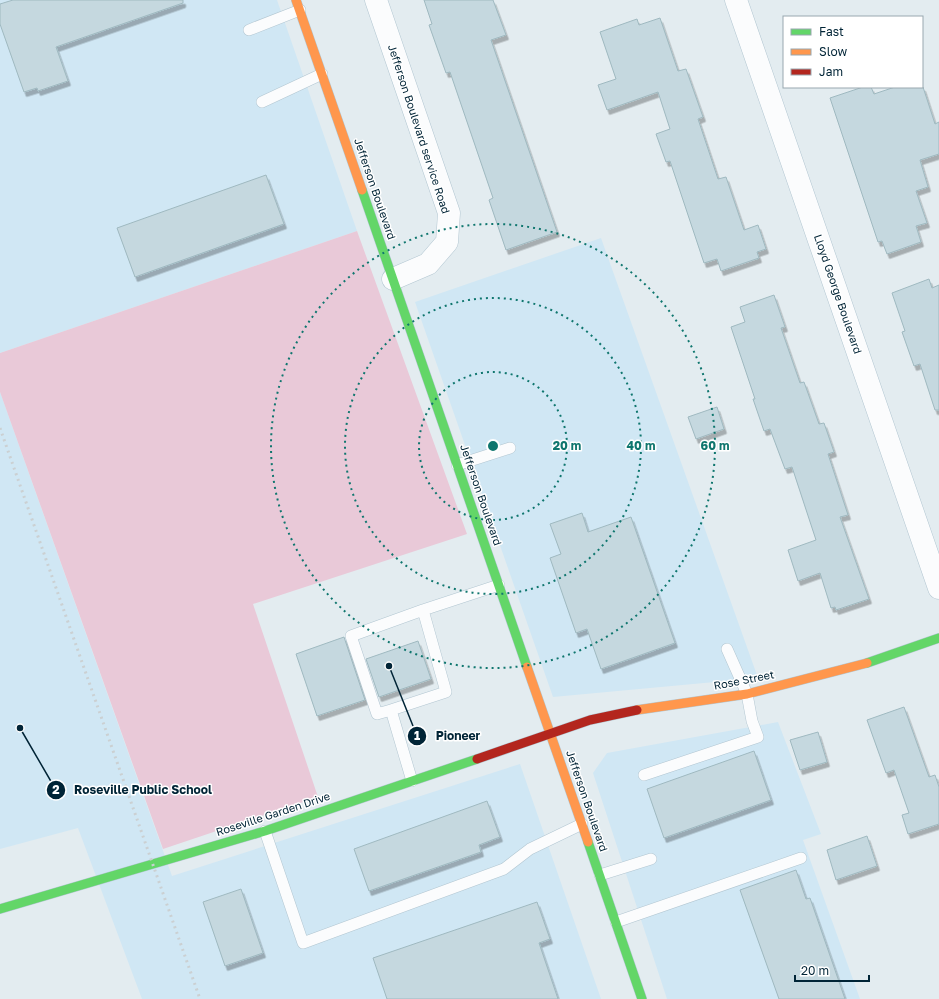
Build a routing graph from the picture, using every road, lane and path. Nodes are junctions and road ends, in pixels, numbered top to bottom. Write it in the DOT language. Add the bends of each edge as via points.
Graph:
graph roads {
  1 [pos="376,0"];
  2 [pos="736,0"];
  3 [pos="298,5"];
  4 [pos="248,30"];
  5 [pos="322,74"];
  6 [pos="262,102"];
  7 [pos="393,280"];
  8 [pos="510,448"];
  9 [pos="457,465"];
  10 [pos="499,585"];
  11 [pos="939,588"];
  12 [pos="423,610"];
  13 [pos="939,638"];
  14 [pos="727,649"];
  15 [pos="748,694"];
  16 [pos="391,710"];
  17 [pos="551,733"];
  18 [pos="644,775"];
  19 [pos="412,781"];
  20 [pos="582,824"];
  21 [pos="266,831"];
  22 [pos="801,858"];
  23 [pos="651,859"];
  24 [pos="600,875"];
  25 [pos="0,909"];
  26 [pos="616,922"];
  27 [pos="639,998"];
  1 -- 7 [label="street, Jefferson Boulevard service Road" via="449,213 447,242 428,264"];
  2 -- 11 [label="street, Lloyd George Boulevard"];
  3 -- 4 [label="lane"];
  3 -- 5 [label="street, Jefferson Boulevard"];
  5 -- 6 [label="lane"];
  5 -- 7 [label="street, Jefferson Boulevard"];
  7 -- 9 [label="street, Jefferson Boulevard"];
  8 -- 9 [label="lane"];
  9 -- 10 [label="street, Jefferson Boulevard"];
  10 -- 12 [label="lane"];
  10 -- 17 [label="street, Jefferson Boulevard"];
  12 -- 16 [label="lane" via="446,692"];
  12 -- 16 [label="lane" via="352,636 377,714"];
  13 -- 15 [label="street, Rose Street" via="859,666"];
  14 -- 15 [label="lane"];
  15 -- 17 [label="street, Rose Street" via="653,706 590,720"];
  15 -- 18 [label="lane" via="752,721 758,737"];
  16 -- 19 [label="lane"];
  17 -- 19 [label="street, Roseville Garden Drive"];
  17 -- 20 [label="street, Jefferson Boulevard"];
  19 -- 21 [label="street, Roseville Garden Drive"];
  20 -- 21 [label="lane" via="530,849 504,869 303,943"];
  20 -- 24 [label="street, Jefferson Boulevard"];
  21 -- 25 [label="street, Roseville Garden Drive"];
  22 -- 26 [label="lane"];
  23 -- 24 [label="lane"];
  24 -- 26 [label="street, Jefferson Boulevard"];
  26 -- 27 [label="street, Jefferson Boulevard"];
}
